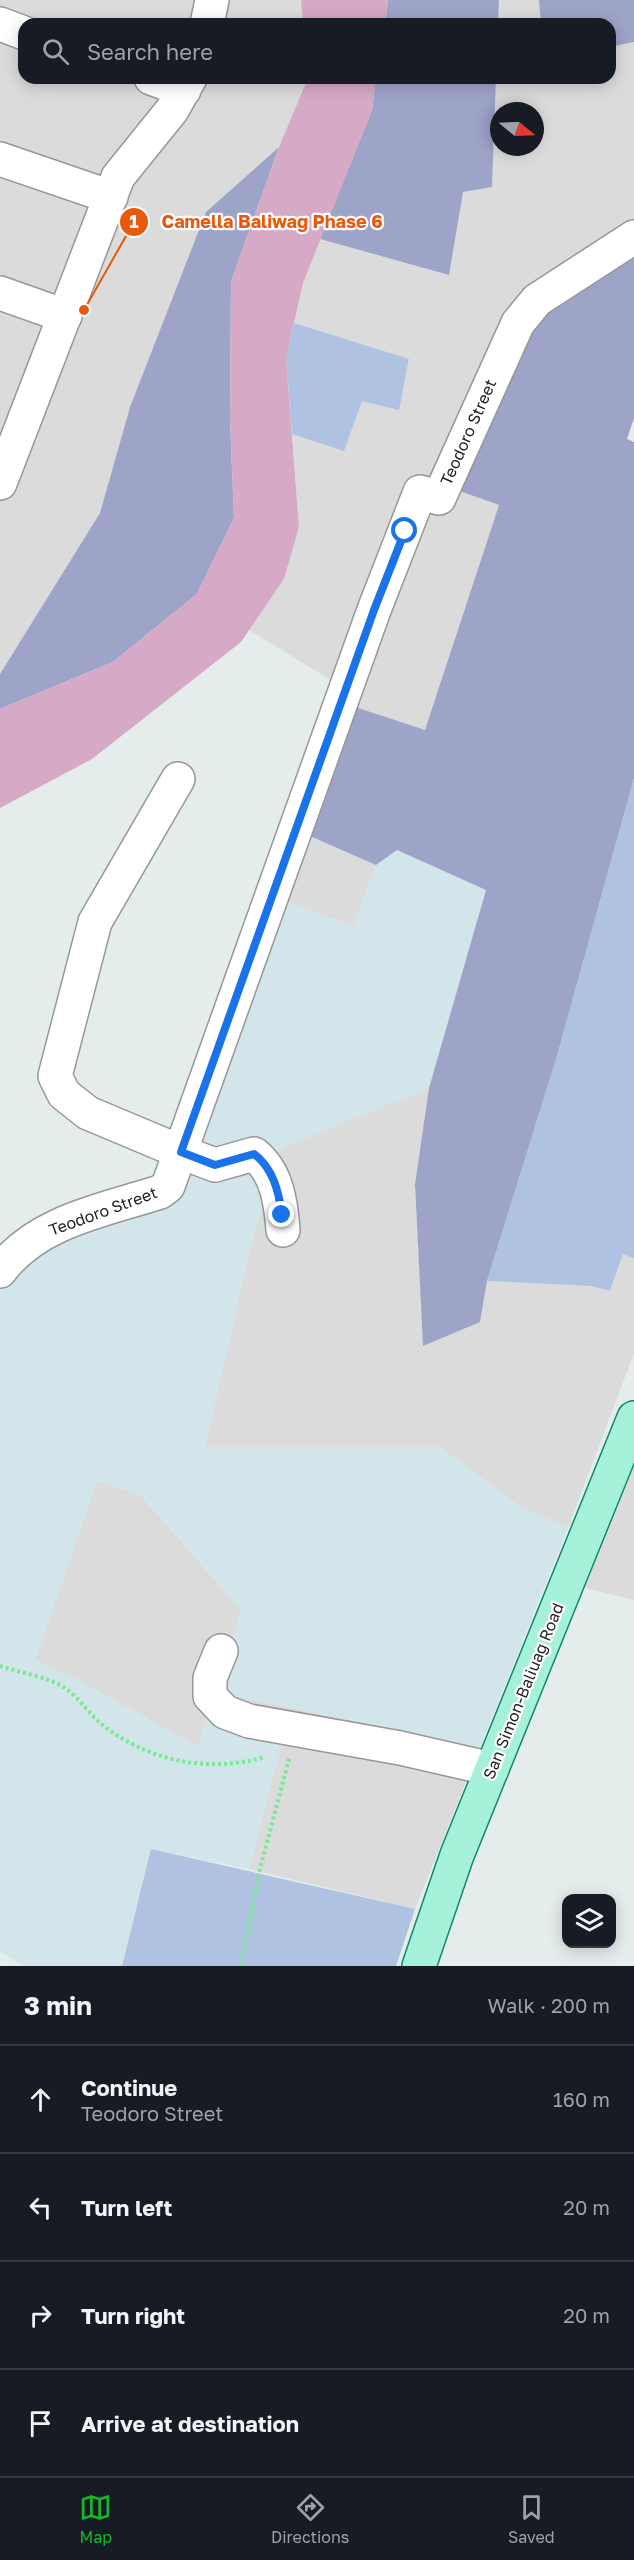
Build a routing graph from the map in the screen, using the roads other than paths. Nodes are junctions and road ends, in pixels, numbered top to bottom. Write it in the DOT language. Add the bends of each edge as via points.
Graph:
graph roads {
  1 [pos="212,0"];
  2 [pos="208,18"];
  3 [pos="0,24"];
  4 [pos="18,31"];
  5 [pos="187,84"];
  6 [pos="0,159"];
  7 [pos="111,197"];
  8 [pos="634,237"];
  9 [pos="0,294"];
  10 [pos="65,316"];
  11 [pos="10,431"];
  12 [pos="0,483"];
  13 [pos="178,779"];
  14 [pos="181,1152"];
  15 [pos="284,1230"];
  16 [pos="0,1271"];
  17 [pos="634,1418"];
  18 [pos="221,1652"];
  19 [pos="492,1769"];
  20 [pos="419,1966"];
  1 -- 2 [label="street"];
  3 -- 4 [label="street"];
  5 -- 7 [label="street" via="172,110 118,177"];
  6 -- 7 [label="street"];
  7 -- 10 [label="street"];
  8 -- 14 [label="street, Teodoro Street" via="537,300 504,349 439,498 420,492 374,610"];
  9 -- 10 [label="street"];
  10 -- 11 [label="street"];
  11 -- 12 [label="street"];
  13 -- 14 [label="street" via="95,922 55,1076 64,1094 88,1113"];
  14 -- 15 [label="street" via="215,1165 254,1154 270,1172 280,1199"];
  14 -- 16 [label="street, Teodoro Street" via="168,1186 160,1192 46,1230 12,1255"];
  17 -- 19 [label="main road, San Simon-Baliuag Road"];
  18 -- 19 [label="street" via="210,1678 210,1696 225,1712 249,1721"];
  19 -- 20 [label="main road, San Simon-Baliuag Road"];
}
